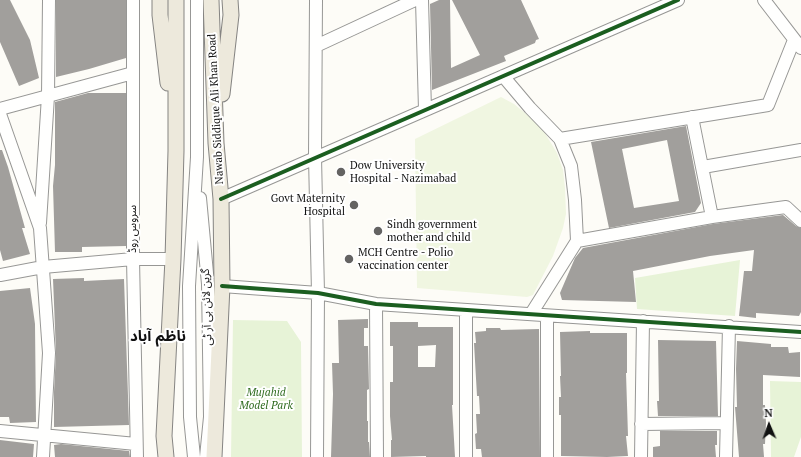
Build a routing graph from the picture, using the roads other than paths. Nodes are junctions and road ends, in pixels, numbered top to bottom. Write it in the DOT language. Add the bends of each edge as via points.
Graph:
graph roads {
  1 [pos="49,0"];
  2 [pos="133,0"];
  3 [pos="160,0"];
  4 [pos="176,0"];
  5 [pos="197,0"];
  6 [pos="211,0"];
  7 [pos="230,0"];
  8 [pos="316,0"];
  9 [pos="415,0"];
  10 [pos="422,0"];
  11 [pos="678,0"];
  12 [pos="764,0"];
  13 [pos="797,44"];
  14 [pos="316,46"];
  15 [pos="133,73"];
  16 [pos="502,76"];
  17 [pos="48,96"];
  18 [pos="0,109"];
  19 [pos="425,110"];
  20 [pos="0,114"];
  21 [pos="692,117"];
  22 [pos="560,139"];
  23 [pos="216,143"];
  24 [pos="801,150"];
  25 [pos="176,151"];
  26 [pos="197,157"];
  27 [pos="315,157"];
  28 [pos="703,167"];
  29 [pos="221,199"];
  30 [pos="712,217"];
  31 [pos="801,221"];
  32 [pos="40,228"];
  33 [pos="577,241"];
  34 [pos="133,259"];
  35 [pos="172,259"];
  36 [pos="43,267"];
  37 [pos="0,275"];
  38 [pos="222,286"];
  39 [pos="318,293"];
  40 [pos="376,304"];
  41 [pos="466,310"];
  42 [pos="531,314"];
  43 [pos="547,316"];
  44 [pos="643,321"];
  45 [pos="729,326"];
  46 [pos="801,332"];
  47 [pos="641,424"];
  48 [pos="726,424"];
  49 [pos="0,431"];
  50 [pos="45,436"];
  51 [pos="136,444"];
  52 [pos="43,457"];
  53 [pos="137,457"];
  54 [pos="166,457"];
  55 [pos="194,457"];
  56 [pos="206,457"];
  57 [pos="214,457"];
  58 [pos="317,457"];
  59 [pos="377,457"];
  60 [pos="466,457"];
  61 [pos="547,457"];
  62 [pos="641,457"];
  63 [pos="726,457"];
  1 -- 17 [label="street"];
  2 -- 15 [label="street, سروس روڈ"];
  3 -- 25 [label="main road"];
  4 -- 25 [label="main road"];
  5 -- 26 [label="street, گرین لائن بی آر ٹی"];
  6 -- 23 [label="main road, Nawab Siddique Ali Khan Road"];
  7 -- 23 [label="main road"];
  8 -- 14 [label="street"];
  9 -- 14 [label="street"];
  10 -- 19 [label="street"];
  11 -- 16 [label="street"];
  12 -- 13 [label="street"];
  13 -- 21 [label="street" via="768,105"];
  14 -- 27 [label="street"];
  15 -- 17 [label="street"];
  15 -- 34 [label="street, سروس روڈ"];
  16 -- 19 [label="street"];
  16 -- 22 [label="street"];
  17 -- 18 [label="street"];
  17 -- 32 [label="street"];
  19 -- 27 [label="street"];
  20 -- 32 [label="street"];
  21 -- 22 [label="street"];
  21 -- 28 [label="street"];
  22 -- 33 [label="street" via="571,166"];
  23 -- 29 [label="main road, Nawab Siddique Ali Khan Road"];
  24 -- 28 [label="street"];
  25 -- 35 [label="main road"];
  26 -- 55 [label="street, گرین لائن بی آر ٹی" via="188,286 190,417"];
  26 -- 56 [label="street, گرین لائن بی آر ٹی" via="208,284 210,417"];
  27 -- 29 [label="street"];
  27 -- 39 [label="street"];
  28 -- 30 [label="street"];
  29 -- 38 [label="main road, Nawab Siddique Ali Khan Road"];
  30 -- 31 [label="street" via="786,207"];
  30 -- 33 [label="street"];
  32 -- 36 [label="street"];
  33 -- 42 [label="street"];
  34 -- 35 [label="street"];
  34 -- 36 [label="street"];
  34 -- 51 [label="street, سروس روڈ"];
  35 -- 54 [label="main road" via="164,436"];
  36 -- 37 [label="street"];
  36 -- 50 [label="street" via="49,353"];
  38 -- 39 [label="street"];
  38 -- 57 [label="main road, Nawab Siddique Ali Khan Road"];
  39 -- 40 [label="street"];
  39 -- 58 [label="street"];
  40 -- 41 [label="street"];
  40 -- 59 [label="street"];
  41 -- 42 [label="street"];
  41 -- 60 [label="street"];
  42 -- 43 [label="street"];
  43 -- 44 [label="street"];
  43 -- 61 [label="street"];
  44 -- 45 [label="street"];
  44 -- 47 [label="street"];
  45 -- 46 [label="street"];
  45 -- 48 [label="street"];
  47 -- 48 [label="street"];
  47 -- 62 [label="street"];
  48 -- 63 [label="street"];
  49 -- 50 [label="street"];
  50 -- 51 [label="street"];
  50 -- 52 [label="street"];
  51 -- 53 [label="street, سروس روڈ"];
}
